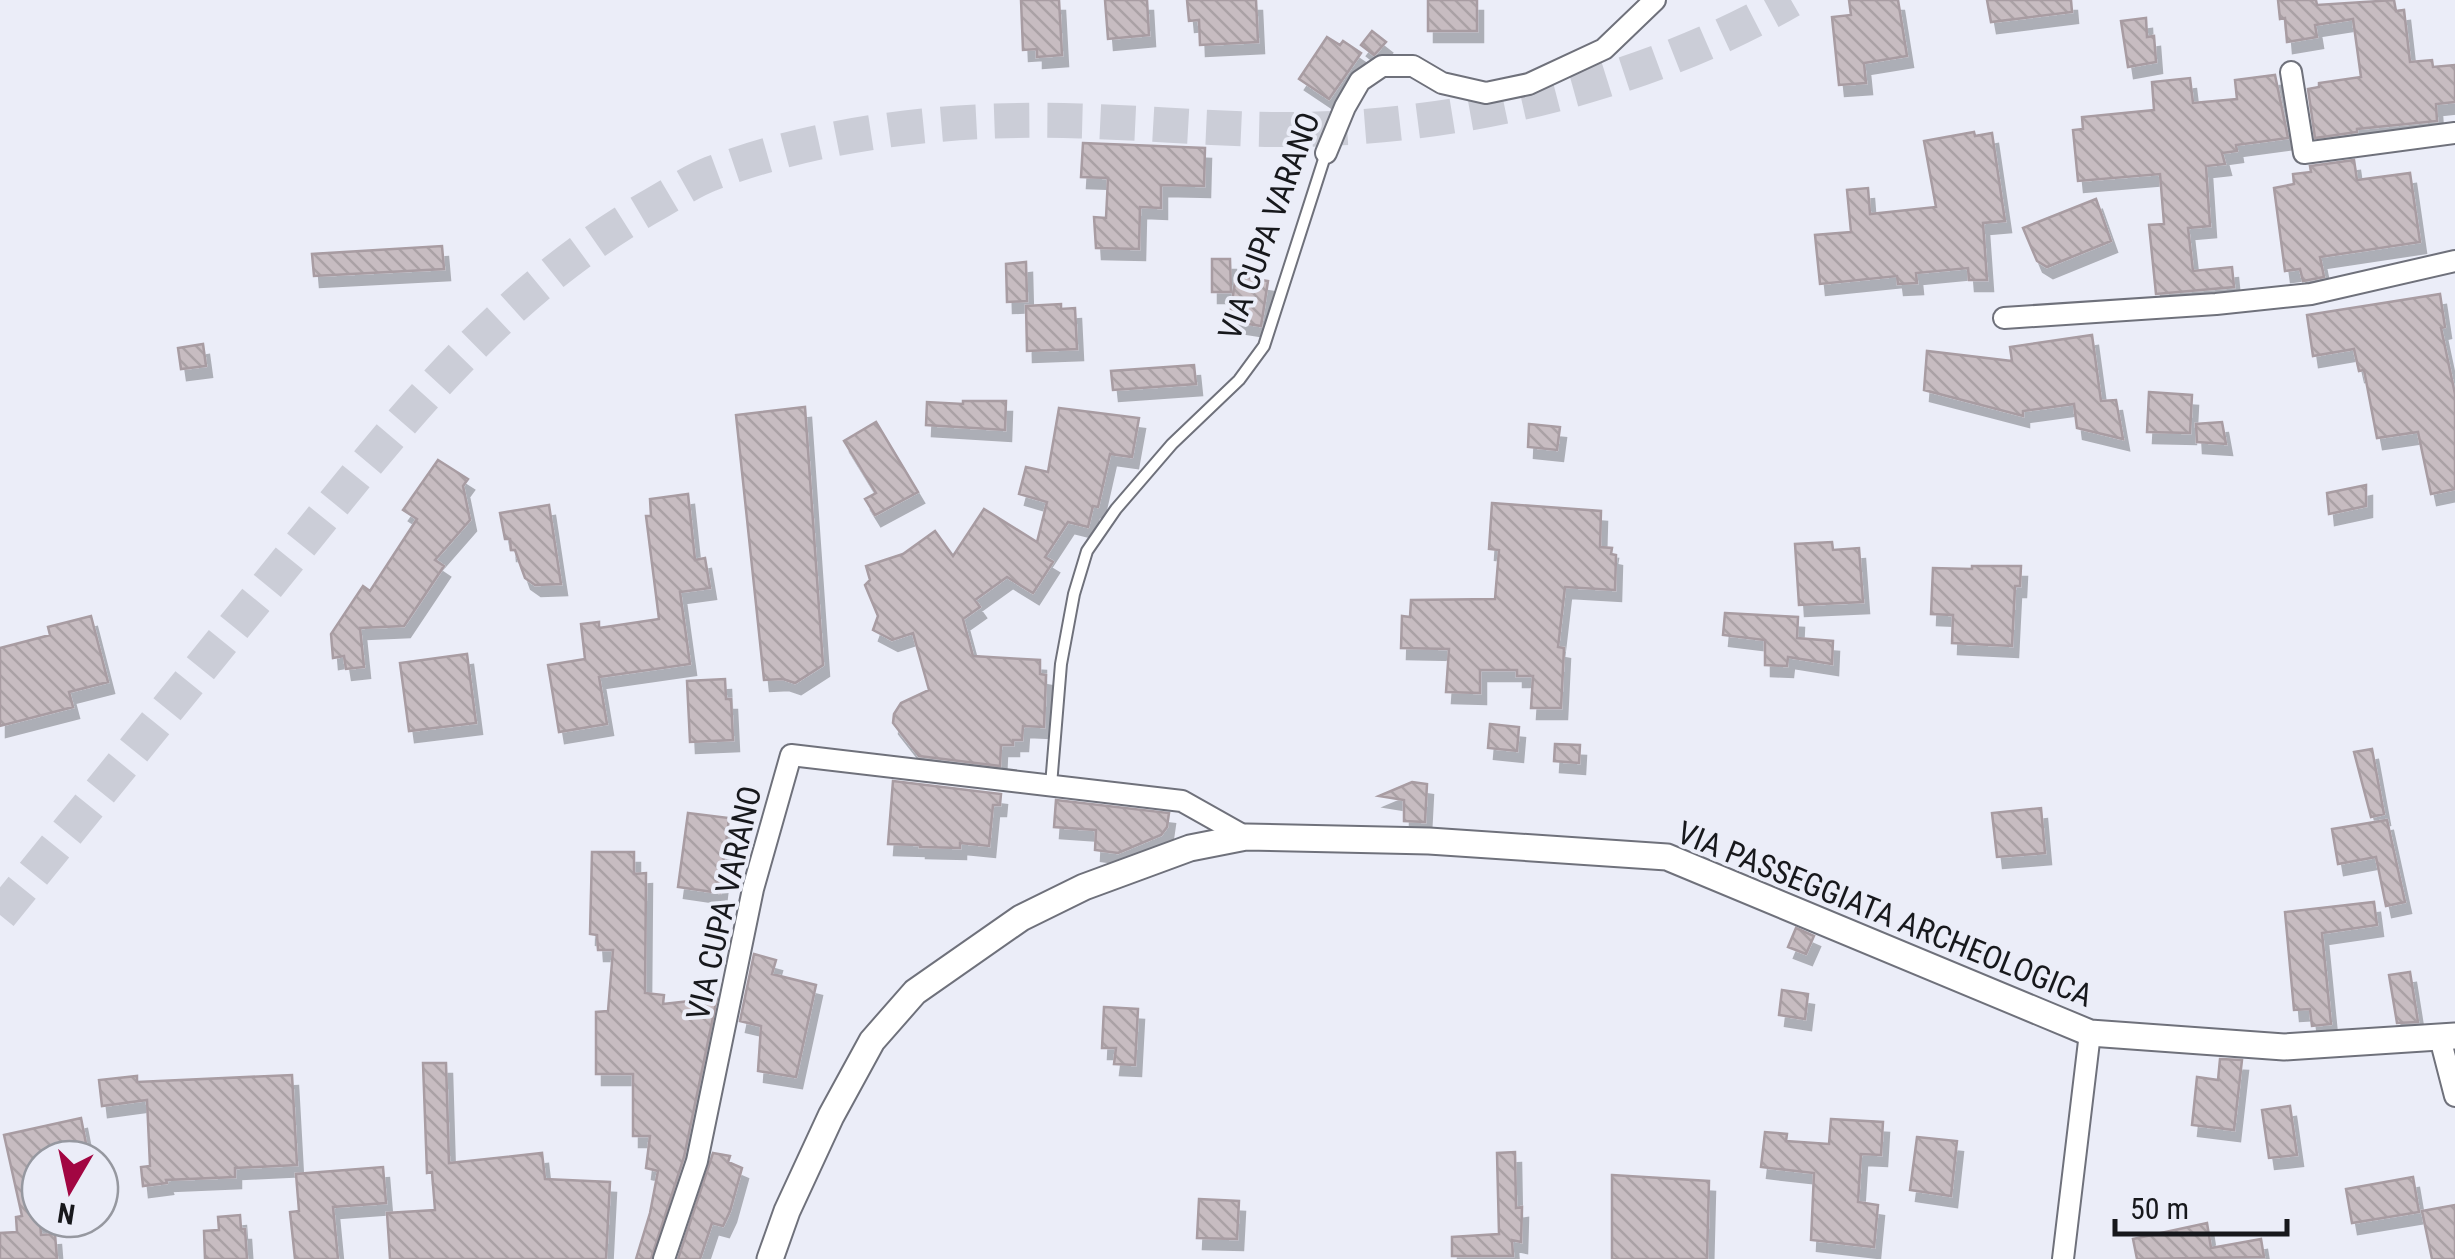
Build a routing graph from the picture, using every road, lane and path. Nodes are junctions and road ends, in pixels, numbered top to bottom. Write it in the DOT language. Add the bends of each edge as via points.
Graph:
graph roads {
  1 [pos="1655,0"];
  2 [pos="2290,72"];
  3 [pos="2455,132"];
  4 [pos="1326,154"];
  5 [pos="2455,262"];
  6 [pos="2004,318"];
  7 [pos="1051,785"];
  8 [pos="1246,837"];
  9 [pos="2090,1033"];
  10 [pos="2447,1037"];
  11 [pos="2455,1096"];
  12 [pos="664,1259"];
  13 [pos="770,1259"];
  14 [pos="2064,1259"];
  1 -- 4 [label="street, VIA CUPA VARANO" via="1604,48 1529,84 1486,93 1442,83 1413,66 1382,66 1360,81"];
  2 -- 3 [label="street" via="2304,153"];
  4 -- 7 [label="lane, VIA CUPA VARANO" via="1264,346 1239,380 1172,444 1087,551 1061,664"];
  5 -- 6 [label="street" via="2310,294"];
  7 -- 8 [label="street, VIA CUPA VARANO" via="1182,802"];
  7 -- 12 [label="street, VIA CUPA VARANO" via="791,755 753,889 697,1161"];
  8 -- 9 [label="street, VIA PASSEGGIATA ARCHEOLOGICA" via="1667,857"];
  8 -- 13 [label="street, VIA PASSEGGIATA ARCHEOLOGICA" via="1190,848 1084,887 1021,918 915,992 872,1042 847,1086"];
  9 -- 10 [label="street, VIA PASSEGGIATA ARCHEOLOGICA" via="2284,1047"];
  9 -- 14 [label="street"];
  10 -- 11 [label="street"];
}
